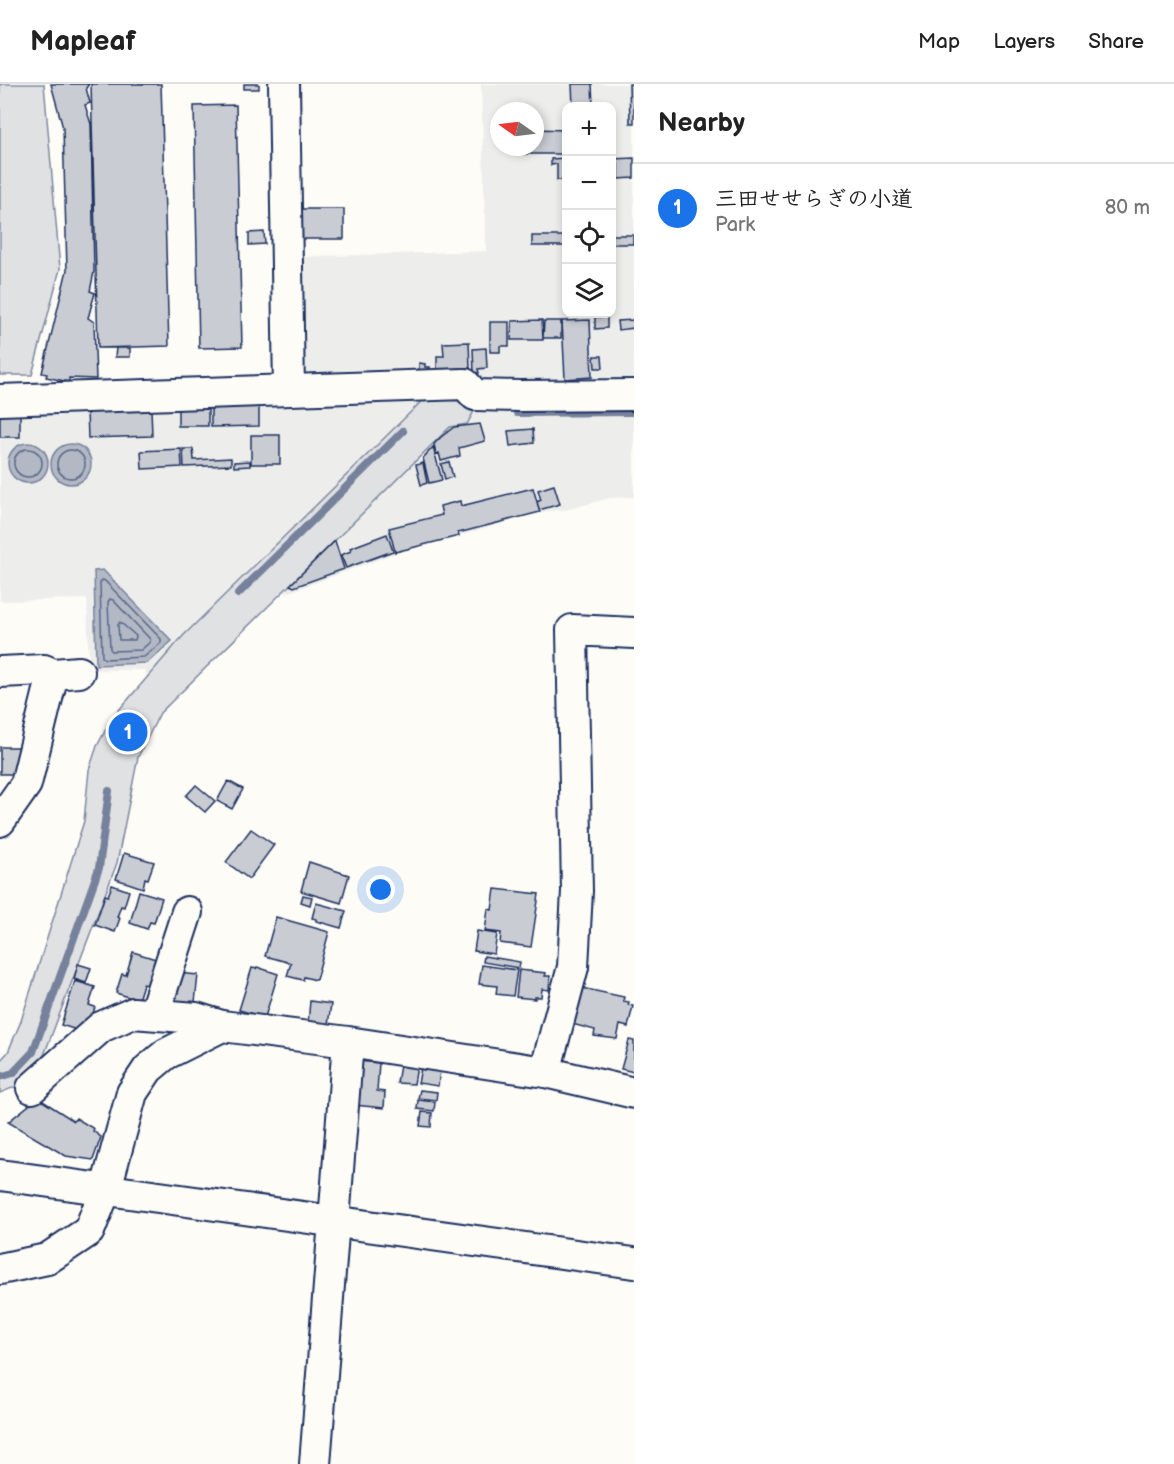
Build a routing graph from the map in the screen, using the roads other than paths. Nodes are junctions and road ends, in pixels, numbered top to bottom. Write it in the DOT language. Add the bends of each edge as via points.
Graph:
graph roads {
  1 [pos="284,84"];
  2 [pos="289,390"];
  3 [pos="634,395"];
  4 [pos="0,400"];
  5 [pos="634,633"];
  6 [pos="0,672"];
  7 [pos="0,821"];
  8 [pos="187,912"];
  9 [pos="154,1014"];
  10 [pos="222,1026"];
  11 [pos="348,1042"];
  12 [pos="545,1072"];
  13 [pos="32,1088"];
  14 [pos="634,1093"];
  15 [pos="0,1174"];
  16 [pos="106,1188"];
  17 [pos="333,1220"];
  18 [pos="634,1263"];
  19 [pos="0,1269"];
  20 [pos="315,1464"];
  1 -- 2 [label="street"];
  2 -- 3 [label="street" via="465,384 475,395"];
  2 -- 4 [label="street"];
  5 -- 12 [label="street" via="572,630 577,891 573,967"];
  6 -- 7 [label="street" via="66,673 26,783"];
  8 -- 9 [label="street"];
  9 -- 10 [label="street" via="196,1018"];
  9 -- 13 [label="street" via="133,1013 101,1027"];
  10 -- 11 [label="street"];
  10 -- 16 [label="street" via="166,1054 148,1069 132,1093"];
  11 -- 12 [label="street"];
  11 -- 17 [label="street"];
  12 -- 14 [label="street"];
  15 -- 16 [label="street"];
  16 -- 17 [label="street"];
  16 -- 19 [label="street" via="89,1231 47,1259"];
  17 -- 18 [label="street"];
  17 -- 20 [label="street"];
}
